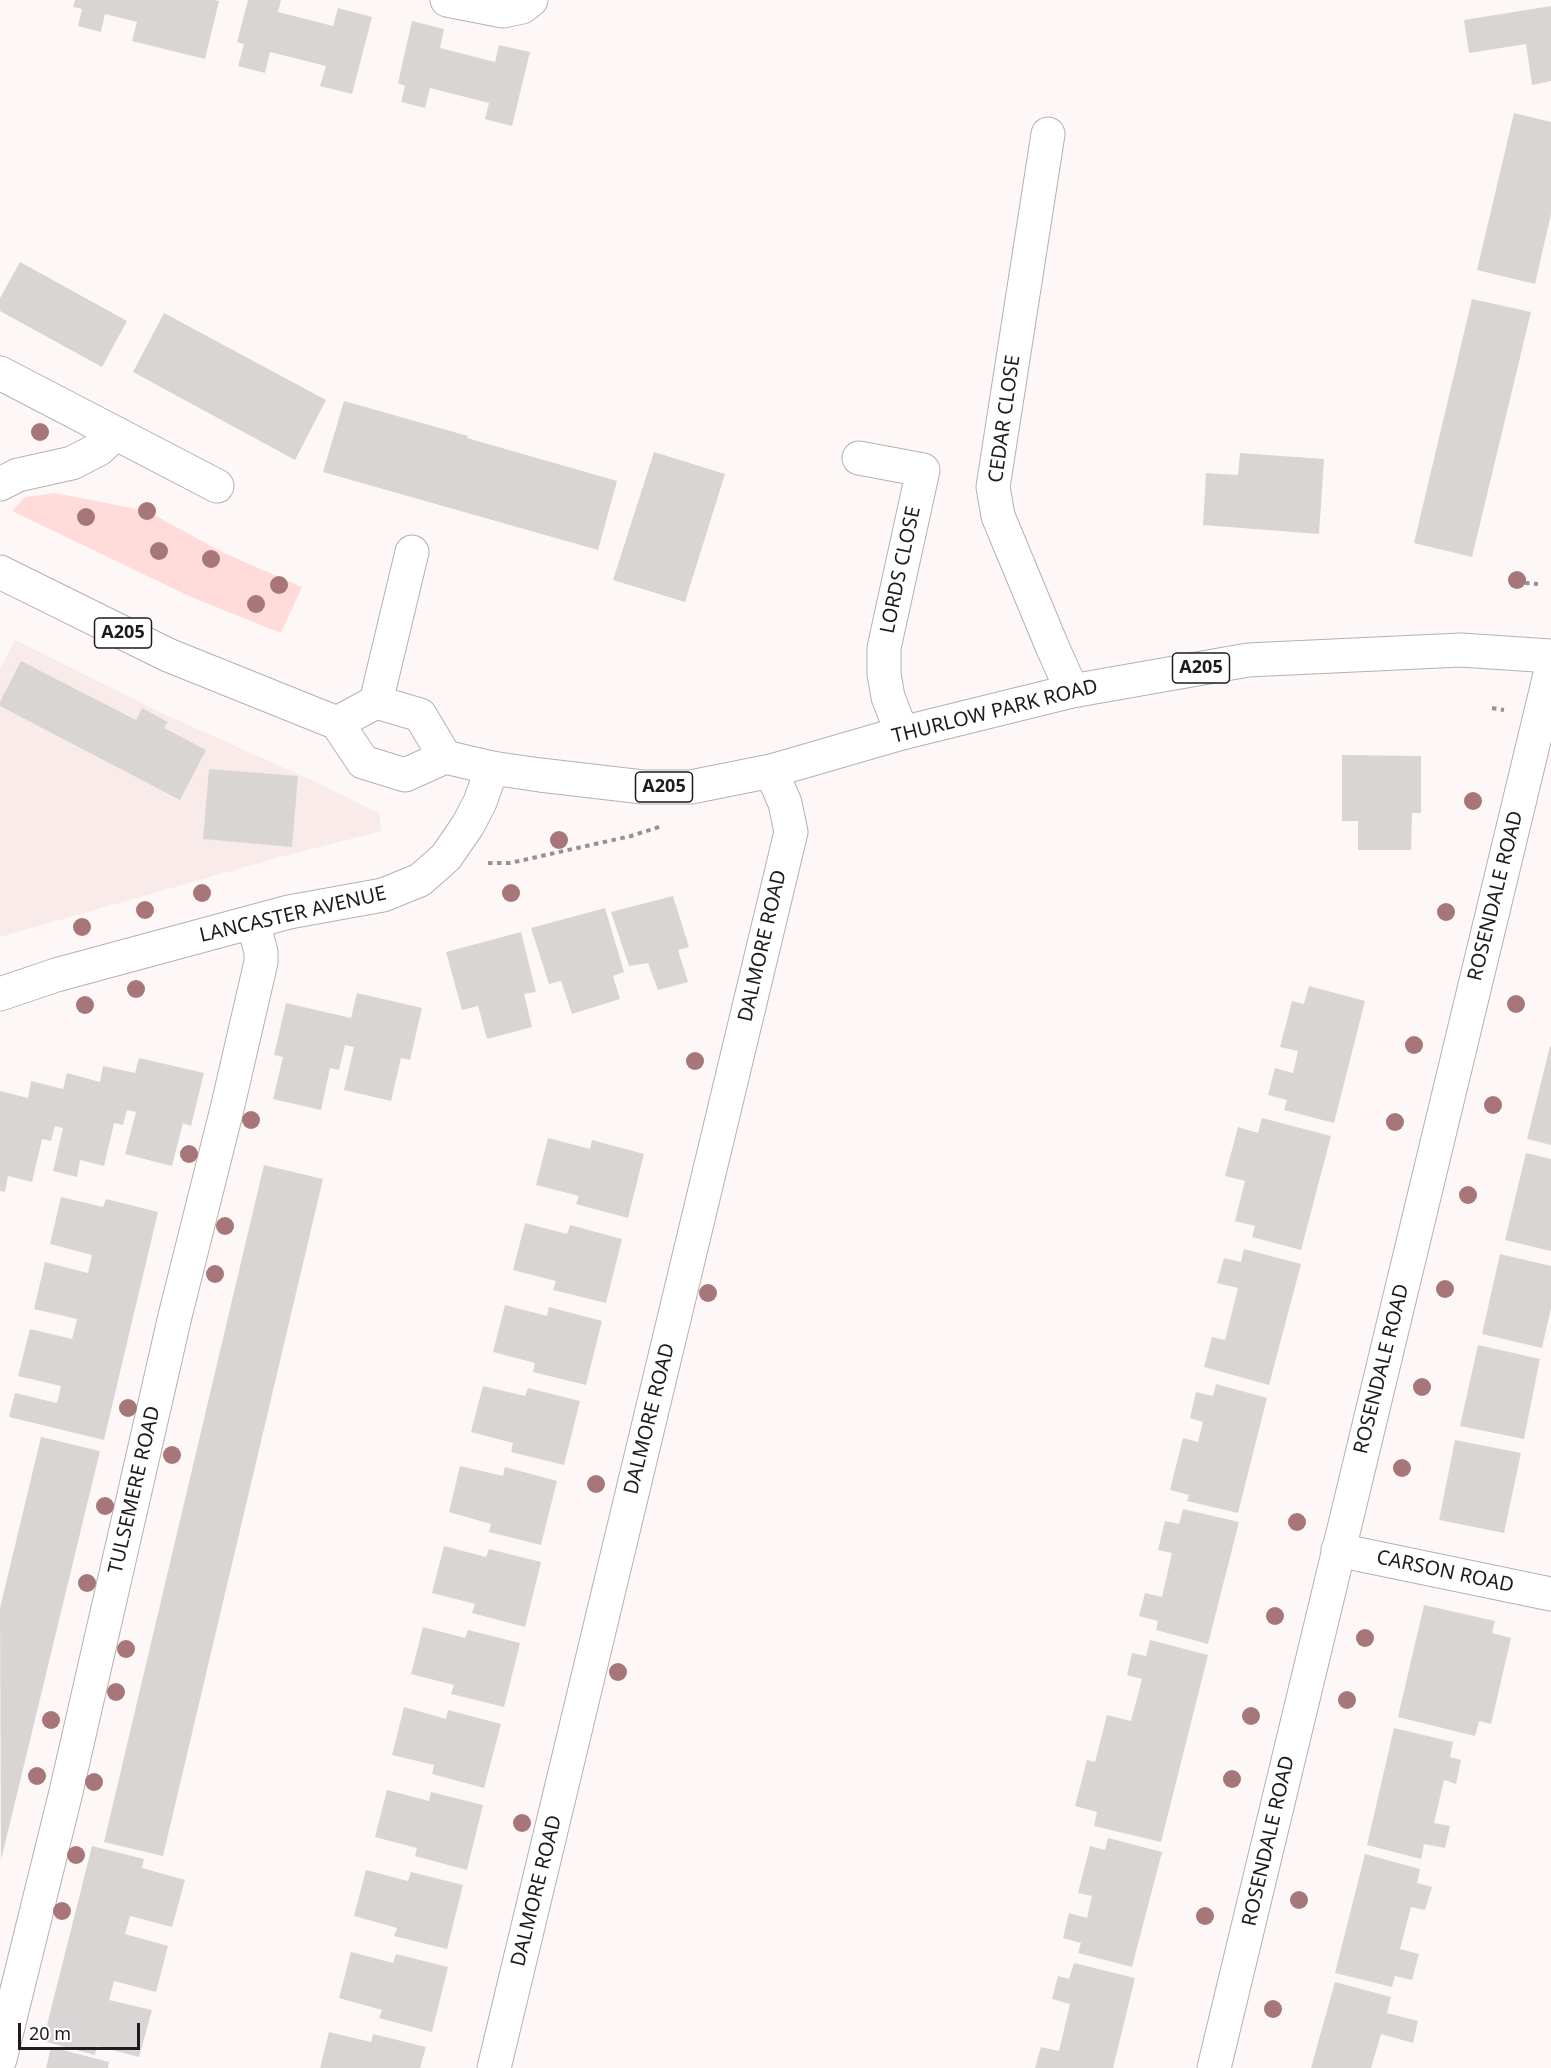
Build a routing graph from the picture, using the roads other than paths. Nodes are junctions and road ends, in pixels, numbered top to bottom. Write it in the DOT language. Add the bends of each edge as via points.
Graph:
graph roads {
  1 [pos="447,0"];
  2 [pos="531,0"];
  3 [pos="1048,134"];
  4 [pos="0,373"];
  5 [pos="116,433"];
  6 [pos="859,458"];
  7 [pos="0,484"];
  8 [pos="218,486"];
  9 [pos="412,552"];
  10 [pos="0,572"];
  11 [pos="1551,656"];
  12 [pos="1551,670"];
  13 [pos="1072,691"];
  14 [pos="376,702"];
  15 [pos="337,723"];
  16 [pos="902,733"];
  17 [pos="445,757"];
  18 [pos="492,768"];
  19 [pos="771,771"];
  20 [pos="253,922"];
  21 [pos="0,993"];
  22 [pos="1338,1550"];
  23 [pos="1551,1593"];
  24 [pos="0,2059"];
  25 [pos="494,2068"];
  26 [pos="1214,2068"];
  1 -- 2 [label="main road" via="502,11 522,7"];
  3 -- 13 [label="main road, CEDAR CLOSE" via="993,487 998,516"];
  4 -- 5 [label="main road"];
  5 -- 7 [label="main road" via="99,449 72,463 18,475"];
  5 -- 8 [label="main road"];
  6 -- 16 [label="main road, LORDS CLOSE" via="923,470 884,648 888,697"];
  9 -- 14 [label="main road"];
  10 -- 15 [label="main road, A205" via="168,654"];
  11 -- 13 [label="main road, THURLOW PARK ROAD / A205" via="1461,650 1248,660"];
  12 -- 22 [label="main road, ROSENDALE ROAD"];
  13 -- 16 [label="main road, THURLOW PARK ROAD / A205"];
  14 -- 15 [label="main road"];
  14 -- 17 [label="main road" via="420,715"];
  15 -- 17 [label="main road" via="363,762 405,775"];
  16 -- 19 [label="main road, THURLOW PARK ROAD / A205"];
  17 -- 18 [label="main road, THURLOW PARK ROAD / A205"];
  18 -- 19 [label="main road, THURLOW PARK ROAD / A205" via="643,787 692,787"];
  18 -- 20 [label="main road, LANCASTER AVENUE" via="474,815 454,847 420,880 394,891"];
  19 -- 25 [label="main road, DALMORE ROAD" via="785,803 791,832"];
  20 -- 21 [label="main road, LANCASTER AVENUE"];
  20 -- 24 [label="main road, TULSEMERE ROAD" via="261,962"];
  22 -- 23 [label="main road, CARSON ROAD"];
  22 -- 26 [label="main road, ROSENDALE ROAD"];
}
